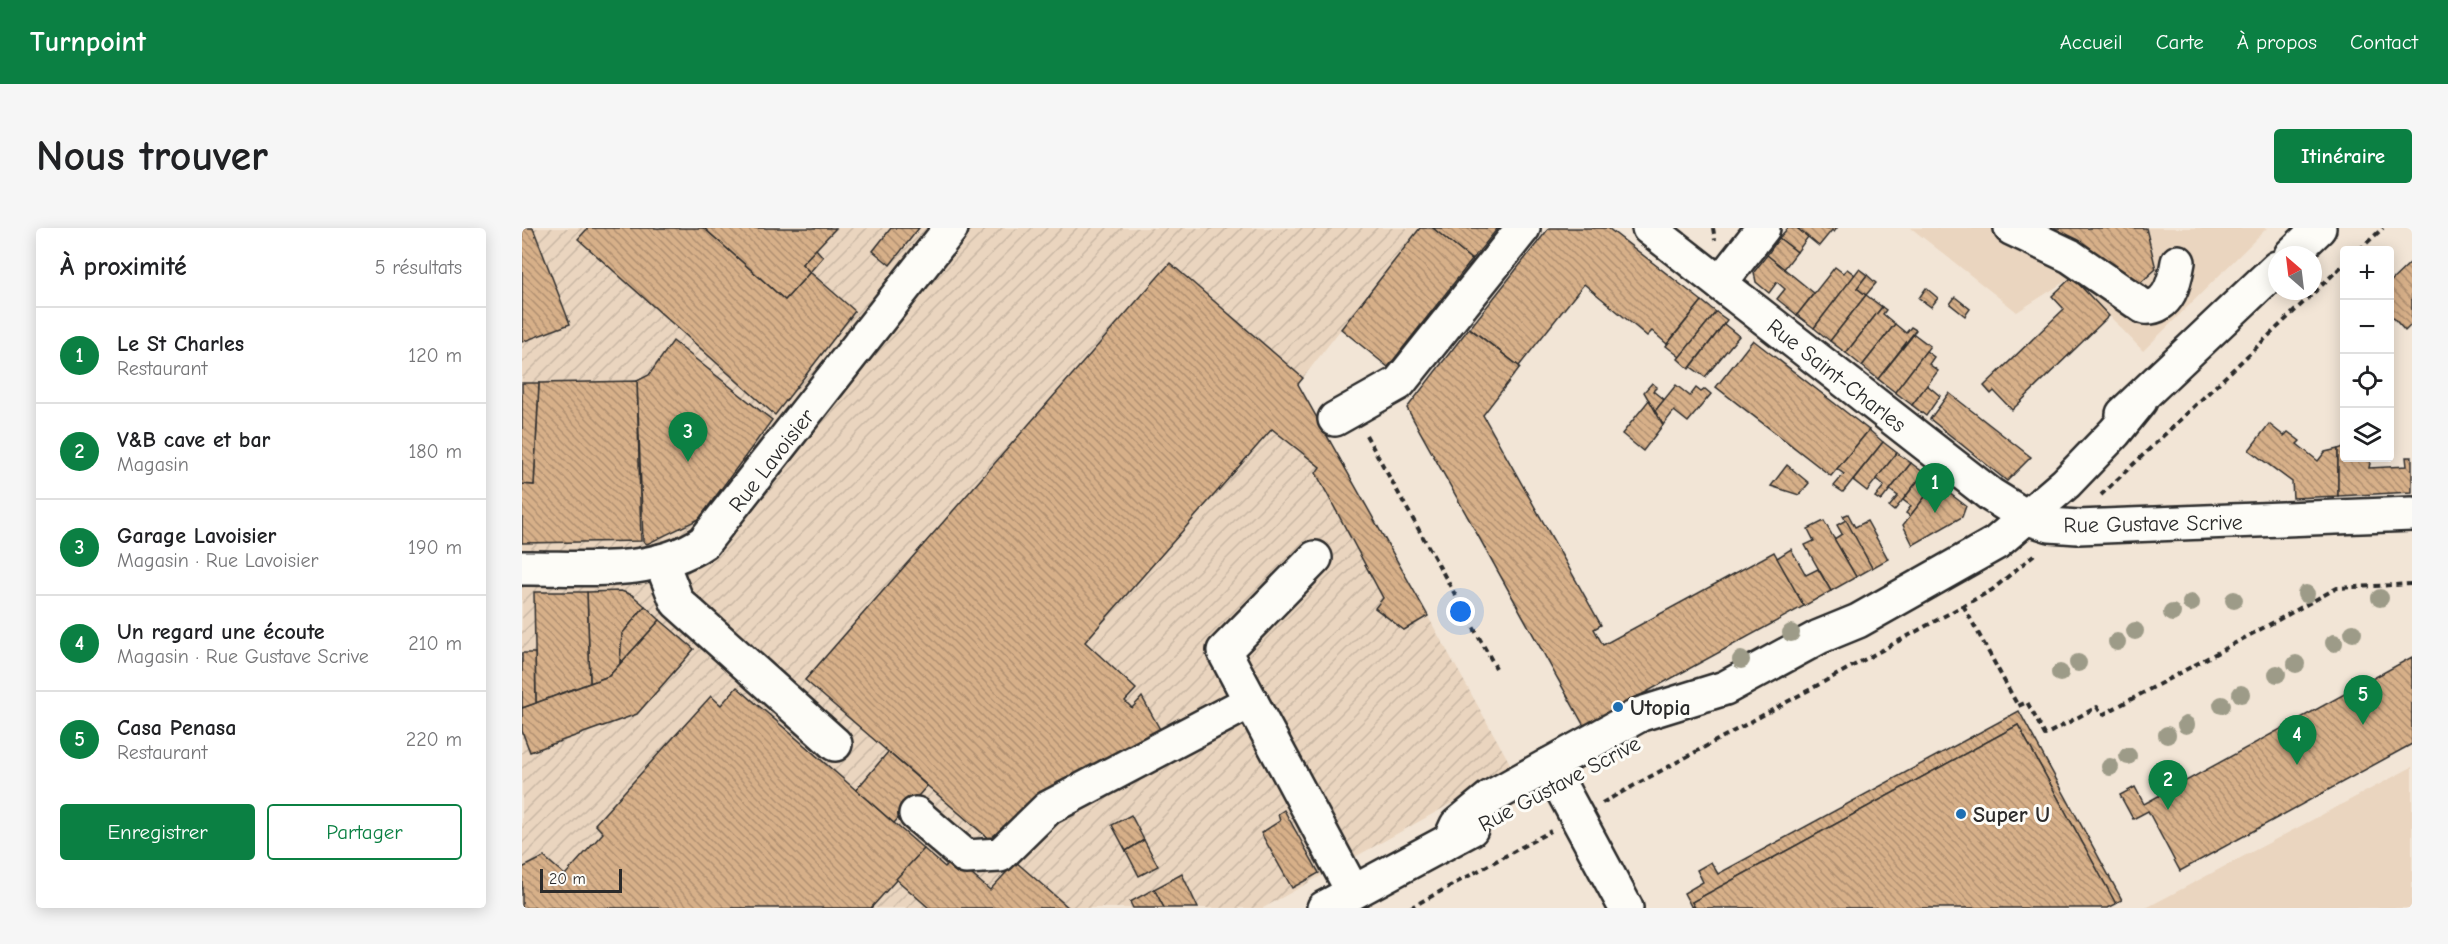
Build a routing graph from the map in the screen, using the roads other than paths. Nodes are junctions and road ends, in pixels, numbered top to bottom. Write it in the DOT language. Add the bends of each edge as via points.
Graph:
graph roads {
  1 [pos="951,228"];
  2 [pos="1523,228"];
  3 [pos="1649,228"];
  4 [pos="1763,228"];
  5 [pos="2011,228"];
  6 [pos="2319,228"];
  7 [pos="2300,246"];
  8 [pos="2178,262"];
  9 [pos="2268,277"];
  10 [pos="1720,283"];
  11 [pos="1344,415"];
  12 [pos="2019,513"];
  13 [pos="2412,514"];
  14 [pos="1315,558"];
  15 [pos="661,561"];
  16 [pos="522,568"];
  17 [pos="1251,701"];
  18 [pos="835,744"];
  19 [pos="1554,775"];
  20 [pos="916,814"];
  21 [pos="1353,892"];
  22 [pos="1324,908"];
  23 [pos="1626,908"];
  1 -- 15 [label="street, Rue Lavoisier" via="720,525 688,554"];
  2 -- 11 [label="street" via="1398,383"];
  3 -- 10 [label="street, Rue Saint-Charles"];
  4 -- 10 [label="street"];
  5 -- 8 [label="street" via="2070,256 2144,307 2157,305 2173,289"];
  6 -- 7 [label="street"];
  9 -- 12 [label="street" via="2139,401 2093,455"];
  10 -- 12 [label="street, Rue Saint-Charles"];
  12 -- 13 [label="street, Rue Gustave Scrive" via="2068,527"];
  12 -- 19 [label="street, Rue Gustave Scrive" via="2009,534 1972,558 1725,688 1689,714"];
  14 -- 17 [label="street" via="1224,651"];
  15 -- 16 [label="street, Rue Lavoisier" via="632,566"];
  15 -- 18 [label="street" via="677,602"];
  17 -- 20 [label="street" via="1048,808 1000,855 966,857"];
  17 -- 21 [label="street"];
  19 -- 21 [label="street, Rue Gustave Scrive" via="1508,813 1452,838"];
  19 -- 23 [label="street"];
  21 -- 22 [label="street, Rue Gustave Scrive"];
}
